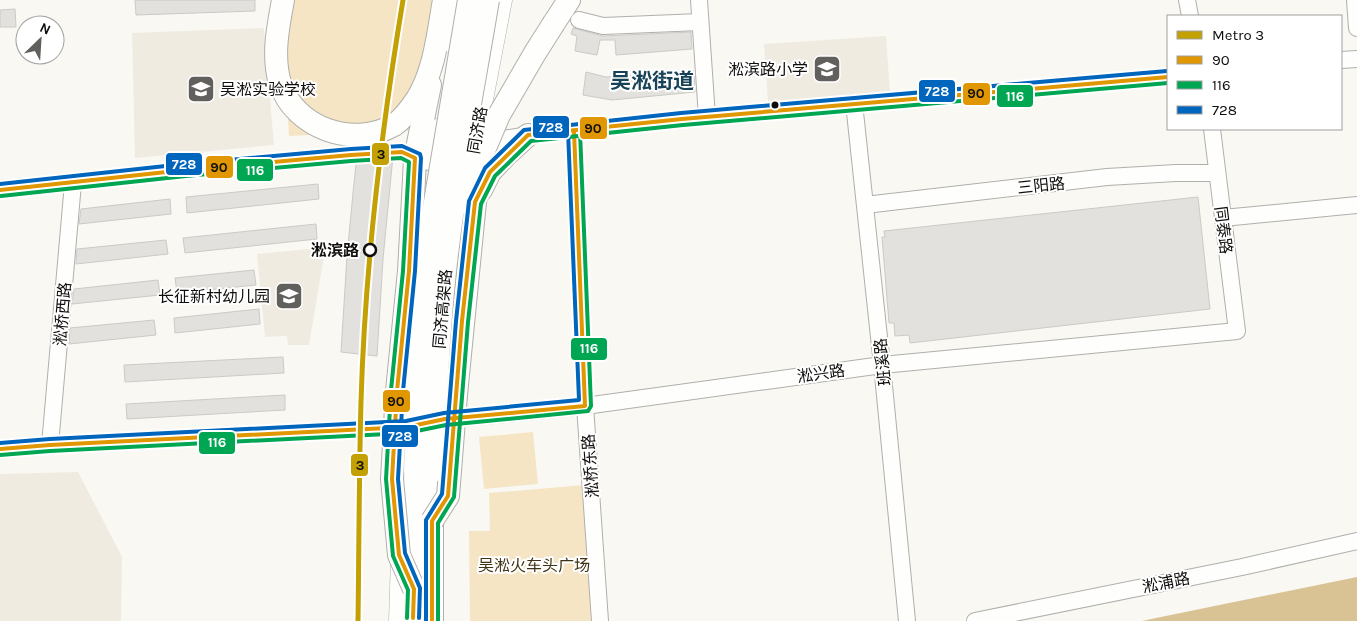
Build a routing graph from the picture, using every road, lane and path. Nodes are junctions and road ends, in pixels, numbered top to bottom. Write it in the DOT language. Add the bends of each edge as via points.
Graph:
graph roads {
  1 [pos="283,0"];
  2 [pos="444,0"];
  3 [pos="457,0"];
  4 [pos="469,0"];
  5 [pos="488,0"];
  6 [pos="502,0"];
  7 [pos="514,0"];
  8 [pos="699,0"];
  9 [pos="1187,0"];
  10 [pos="1355,0"];
  11 [pos="574,10"];
  12 [pos="1190,15"];
  13 [pos="700,22"];
  14 [pos="1357,28"];
  15 [pos="1357,59"];
  16 [pos="1342,60"];
  17 [pos="1167,77"];
  18 [pos="854,103"];
  19 [pos="707,117"];
  20 [pos="1212,130"];
  21 [pos="574,131"];
  22 [pos="481,134"];
  23 [pos="528,135"];
  24 [pos="351,155"];
  25 [pos="416,163"];
  26 [pos="1217,172"];
  27 [pos="73,183"];
  28 [pos="0,190"];
  29 [pos="475,202"];
  30 [pos="865,204"];
  31 [pos="1357,205"];
  32 [pos="452,218"];
  33 [pos="1223,218"];
  34 [pos="1237,331"];
  35 [pos="882,365"];
  36 [pos="585,406"];
  37 [pos="444,419"];
  38 [pos="407,427"];
  39 [pos="50,445"];
  40 [pos="0,449"];
  41 [pos="432,521"];
  42 [pos="1357,541"];
  43 [pos="414,589"];
  44 [pos="399,621"];
  45 [pos="413,621"];
  46 [pos="432,621"];
  47 [pos="440,621"];
  48 [pos="600,621"];
  49 [pos="907,621"];
  50 [pos="975,621"];
  1 -- 2 [label="highway" via="276,49 281,85 290,102 312,124 351,135 368,134 394,124 417,99 434,55"];
  2 -- 25 [label="highway"];
  3 -- 25 [label="main road" via="437,129"];
  4 -- 43 [label="highway, 同济高架路, bridge" via="424,280 418,374"];
  5 -- 32 [label="highway, 同济高架路, bridge"];
  6 -- 22 [label="main road, 同济路"];
  7 -- 22 [label="main road, 同济路"];
  8 -- 13 [label="street"];
  9 -- 12 [label="street"];
  10 -- 14 [label="street"];
  11 -- 13 [label="street" via="603,26"];
  11 -- 32 [label="highway, bridge" via="534,53 499,115 468,196"];
  13 -- 19 [label="street"];
  15 -- 16 [label="street"];
  17 -- 18 [label="street"];
  18 -- 19 [label="street"];
  18 -- 30 [label="street, 班溪路"];
  19 -- 21 [label="street"];
  20 -- 26 [label="street, 同泰路"];
  21 -- 23 [label="street"];
  21 -- 36 [label="street, 淞桥东路"];
  22 -- 23 [label="street"];
  22 -- 29 [label="highway"];
  22 -- 37 [label="main road, 同济路" via="460,246"];
  23 -- 29 [label="highway" via="490,172"];
  24 -- 27 [label="street"];
  25 -- 38 [label="main road"];
  25 -- 43 [label="highway, bridge" via="392,479 399,555"];
  26 -- 30 [label="street, 三阳路" via="1116,176"];
  26 -- 33 [label="street, 同泰路"];
  27 -- 28 [label="street"];
  27 -- 39 [label="street, 淞桥西路"];
  29 -- 41 [label="highway, bridge" via="448,496"];
  30 -- 35 [label="street, 班溪路"];
  31 -- 33 [label="street"];
  32 -- 41 [label="highway, 同济高架路, bridge" via="436,380"];
  33 -- 34 [label="street, 同泰路"];
  34 -- 35 [label="street, 淞兴路"];
  35 -- 36 [label="street, 淞兴路"];
  35 -- 49 [label="street, 班溪路"];
  36 -- 37 [label="street, 淞兴路"];
  36 -- 48 [label="street, 淞桥东路"];
  37 -- 38 [label="street, 淞兴路"];
  37 -- 47 [label="main road, 同济路" via="437,538"];
  38 -- 39 [label="street, 淞兴路"];
  38 -- 44 [label="main road"];
  39 -- 40 [label="street, 淞兴路"];
  41 -- 46 [label="highway, 同济高架路"];
  42 -- 50 [label="street, 淞浦路"];
  43 -- 45 [label="highway, 同济高架路"];
}
